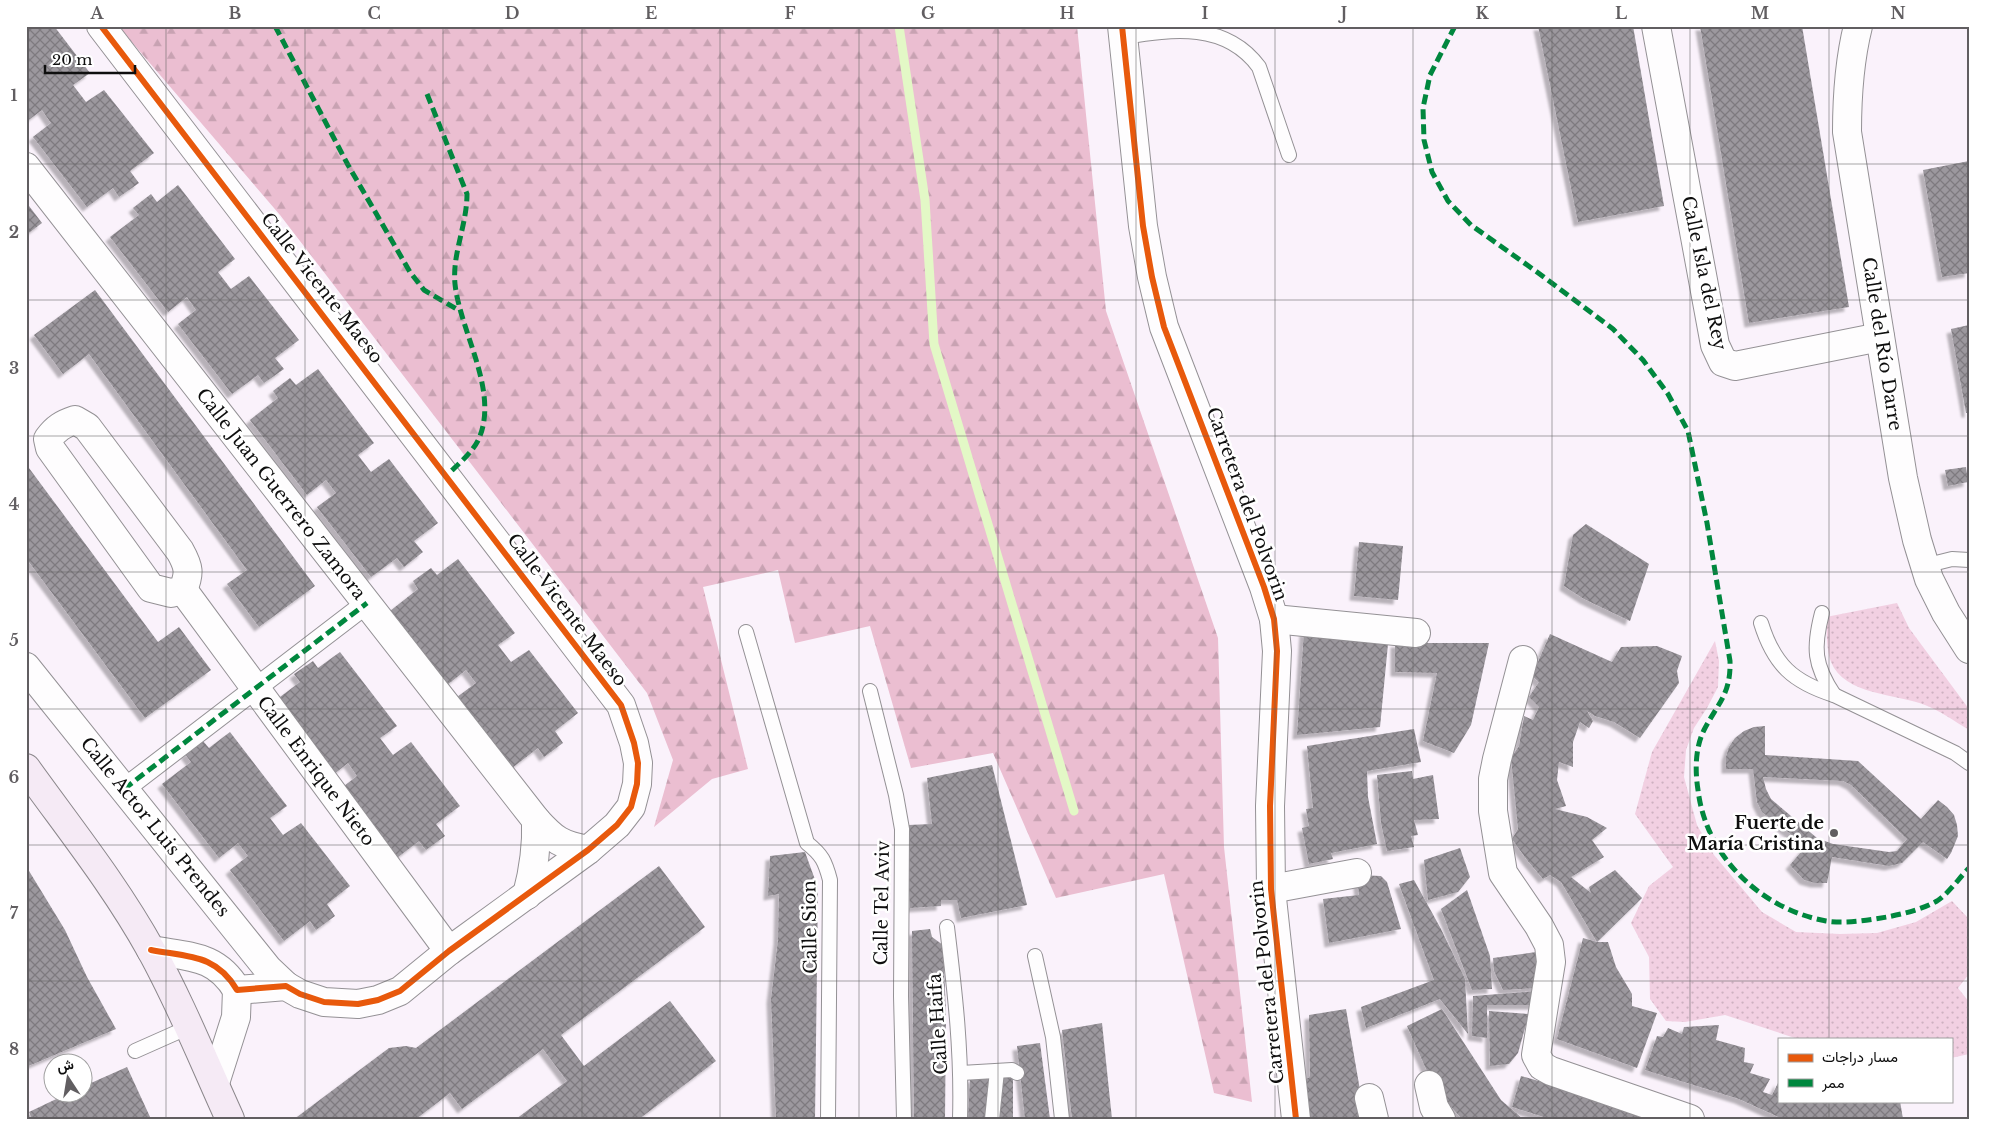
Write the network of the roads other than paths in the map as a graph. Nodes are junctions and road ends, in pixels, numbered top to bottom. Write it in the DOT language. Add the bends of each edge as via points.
graph roads {
  1 [pos="101,26"];
  2 [pos="1656,26"];
  3 [pos="1858,26"];
  4 [pos="1123,32"];
  5 [pos="1289,156"];
  6 [pos="26,167"];
  7 [pos="1880,337"];
  8 [pos="1969,560"];
  9 [pos="1924,566"];
  10 [pos="183,590"];
  11 [pos="367,603"];
  12 [pos="1822,613"];
  13 [pos="1274,619"];
  14 [pos="1761,623"];
  15 [pos="746,632"];
  16 [pos="1416,633"];
  17 [pos="1969,649"];
  18 [pos="1523,660"];
  19 [pos="26,667"];
  20 [pos="255,689"];
  21 [pos="870,691"];
  22 [pos="1834,696"];
  23 [pos="1969,763"];
  24 [pos="26,768"];
  25 [pos="124,789"];
  26 [pos="536,820"];
  27 [pos="588,850"];
  28 [pos="1357,873"];
  29 [pos="1271,888"];
  30 [pos="527,895"];
  31 [pos="947,927"];
  32 [pos="151,950"];
  33 [pos="449,951"];
  34 [pos="1035,956"];
  35 [pos="286,986"];
  36 [pos="237,990"];
  37 [pos="184,1016"];
  38 [pos="135,1051"];
  39 [pos="997,1071"];
  40 [pos="961,1073"];
  41 [pos="1017,1073"];
  42 [pos="215,1083"];
  43 [pos="1429,1084"];
  44 [pos="230,1119"];
  45 [pos="828,1119"];
  46 [pos="904,1119"];
  47 [pos="960,1119"];
  48 [pos="992,1119"];
  49 [pos="1062,1119"];
  50 [pos="1296,1119"];
  51 [pos="1441,1119"];
  52 [pos="1690,1119"];
  1 -- 27 [label="street, Calle Vicente Maeso" via="621,705 634,743 638,763 637,784 630,807 617,825"];
  2 -- 7 [label="street, Calle Isla del Rey" via="1715,345 1723,362 1735,366"];
  3 -- 7 [label="street, Calle del Río Darre" via="1847,92 1848,132"];
  4 -- 5 [label="lane" via="1182,30 1211,33 1238,46 1259,67"];
  4 -- 13 [label="street, Carretera del Polvorin" via="1143,226 1164,327"];
  6 -- 11 [label="street, Calle Juan Guerrero Zamora"];
  7 -- 9 [label="street, Calle del Río Darre" via="1903,478"];
  8 -- 9 [label="lane" via="1952,559"];
  9 -- 17 [label="street, Calle del Río Darre" via="1946,613"];
  10 -- 10 [label="street" via="188,577 180,551 87,427 75,420 55,429 48,439 50,448 151,588 171,594"];
  10 -- 20 [label="street, Calle Enrique Nieto"];
  11 -- 20 [label="street"];
  11 -- 26 [label="street, Calle Juan Guerrero Zamora"];
  12 -- 22 [label="lane" via="1816,634 1816,656 1822,678"];
  13 -- 16 [label="street"];
  13 -- 29 [label="street, Carretera del Polvorin" via="1277,651 1270,806"];
  14 -- 22 [label="lane" via="1767,644 1794,678"];
  15 -- 45 [label="lane, Calle Sion" via="806,843 826,863 830,880"];
  18 -- 52 [label="street" via="1494,772 1493,811 1503,873 1549,945 1551,962 1536,1054 1542,1066 1551,1071"];
  19 -- 25 [label="street, Calle Actor Luis Prendes"];
  20 -- 25 [label="street"];
  20 -- 33 [label="street, Calle Enrique Nieto"];
  21 -- 46 [label="lane, Calle Tel Aviv" via="902,829 900,979"];
  22 -- 23 [label="lane" via="1955,753"];
  24 -- 32 [label="main road" via="109,882"];
  25 -- 35 [label="street, Calle Actor Luis Prendes"];
  26 -- 27 [label="street, Calle Juan Guerrero Zamora" via="567,846"];
  26 -- 30 [label="street" via="537,845"];
  27 -- 30 [label="street, Calle Vicente Maeso"];
  28 -- 29 [label="street"];
  29 -- 50 [label="street, Carretera del Polvorin"];
  30 -- 33 [label="street, Calle Vicente Maeso"];
  31 -- 40 [label="lane, Calle Haifa" via="958,1014"];
  32 -- 36 [label="street" via="208,961 220,968"];
  32 -- 37 [label="main road"];
  33 -- 35 [label="street, Calle Vicente Maeso" via="400,991 378,1000 358,1004 324,1002"];
  34 -- 49 [label="lane" via="1054,1037"];
  35 -- 36 [label="street"];
  36 -- 42 [label="street" via="236,1017"];
  37 -- 38 [label="lane"];
  37 -- 42 [label="main road"];
  39 -- 40 [label="lane"];
  39 -- 41 [label="lane"];
  39 -- 48 [label="lane"];
  40 -- 47 [label="lane, Calle Haifa"];
  42 -- 44 [label="main road"];
  43 -- 51 [label="street" via="1434,1107"];
}
